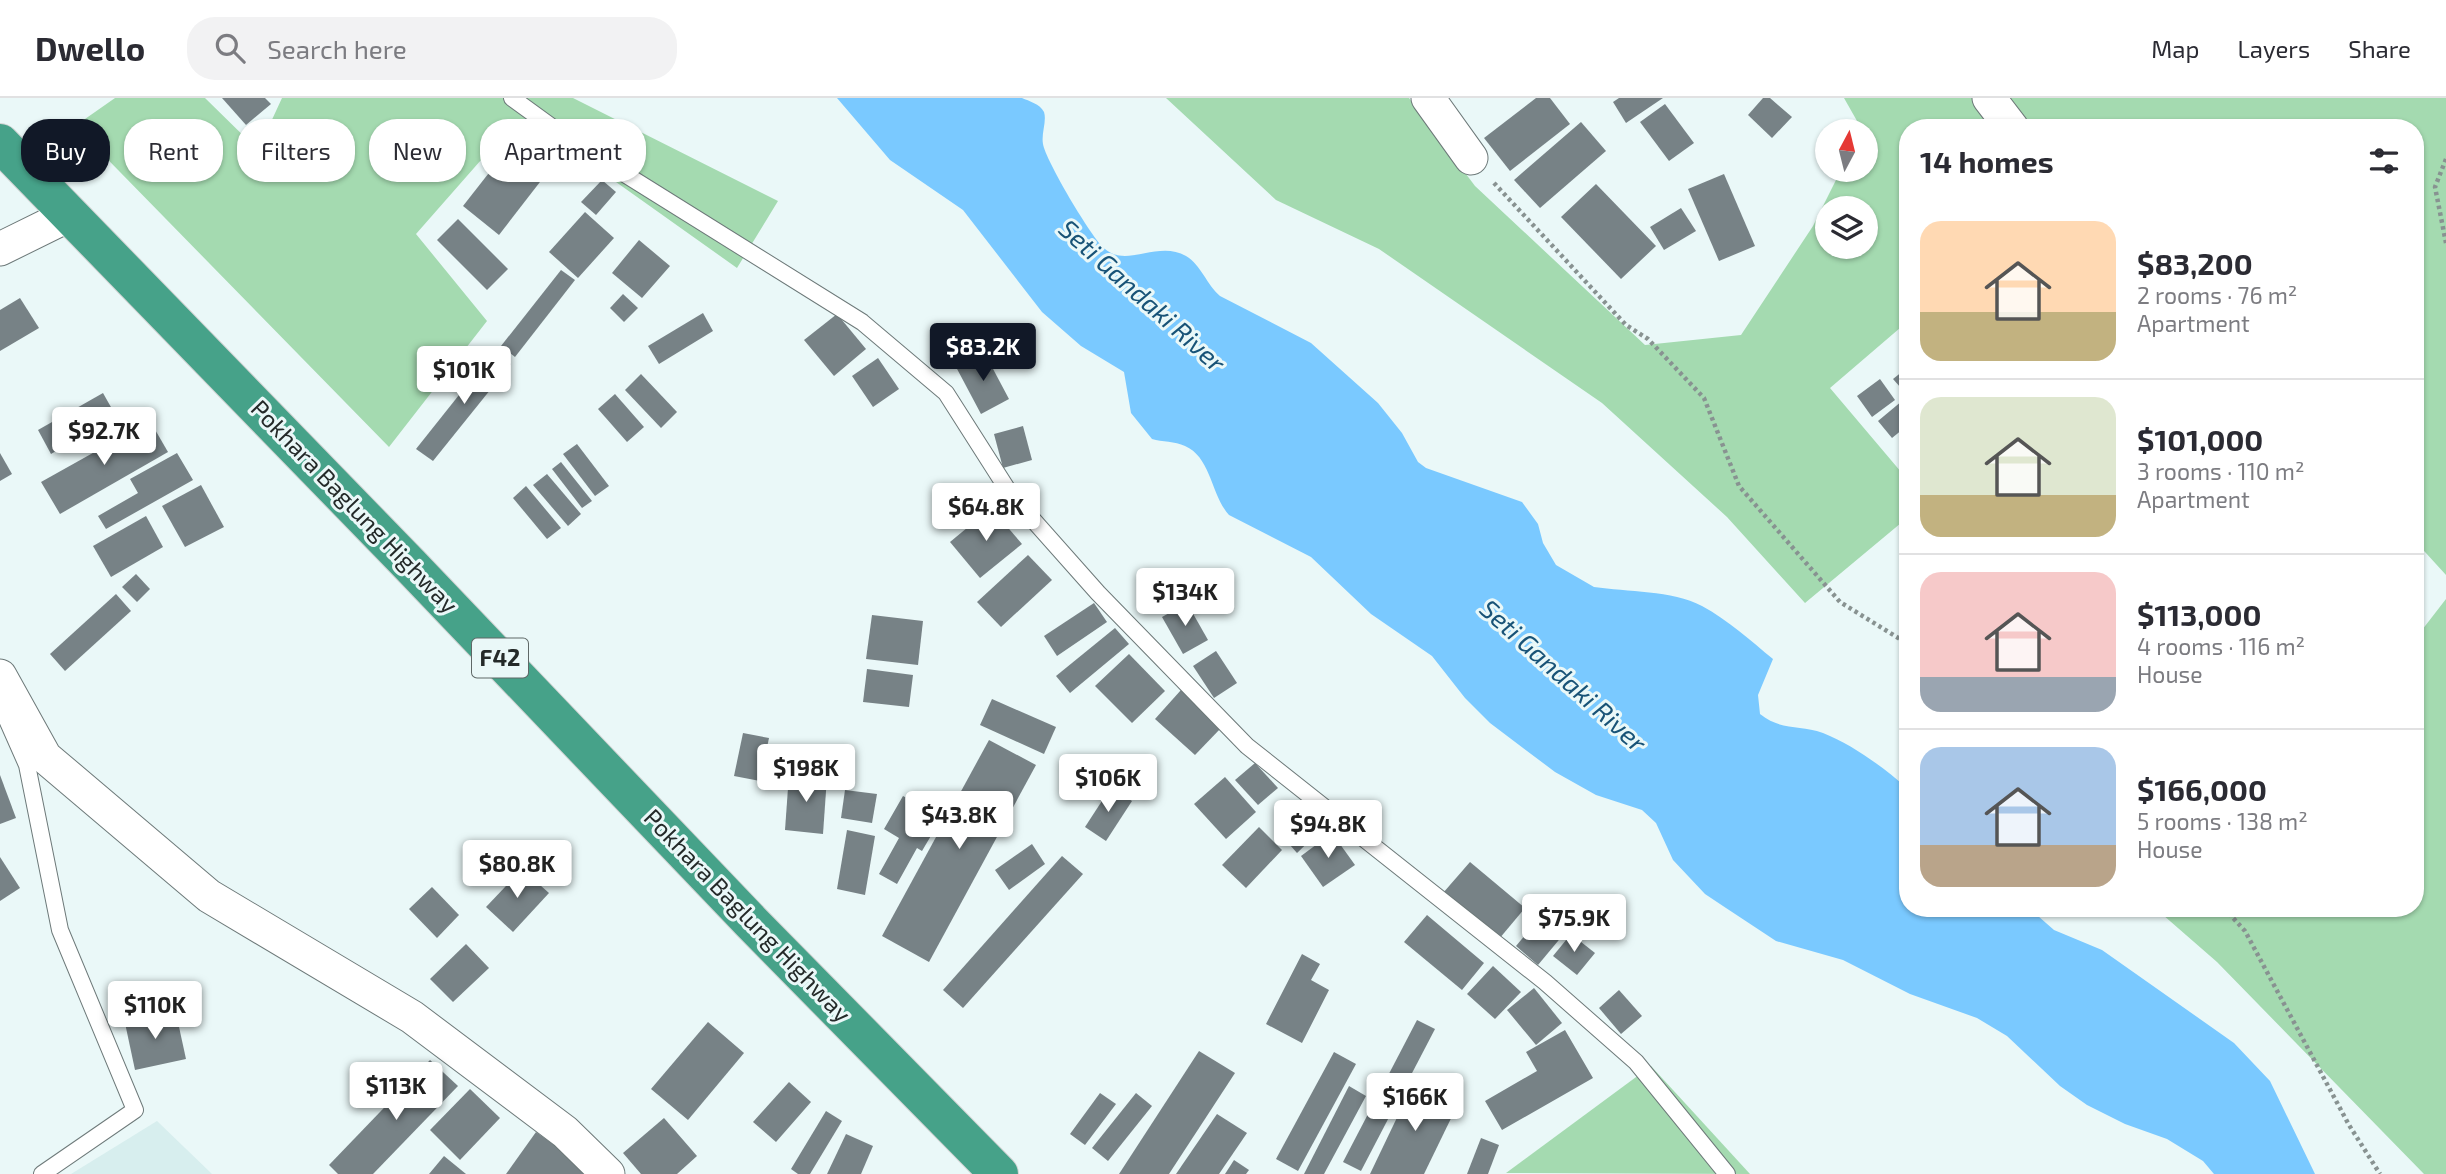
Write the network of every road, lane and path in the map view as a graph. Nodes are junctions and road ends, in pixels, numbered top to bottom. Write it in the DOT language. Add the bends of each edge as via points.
graph roads {
  1 [pos="512,98"];
  2 [pos="1428,98"];
  3 [pos="1989,98"];
  4 [pos="2005,119"];
  5 [pos="0,143"];
  6 [pos="1471,159"];
  7 [pos="2446,159"];
  8 [pos="69,215"];
  9 [pos="2446,243"];
  10 [pos="0,248"];
  11 [pos="1899,638"];
  12 [pos="0,676"];
  13 [pos="0,704"];
  14 [pos="2232,917"];
  15 [pos="42,1174"];
  16 [pos="607,1174"];
  17 [pos="999,1174"];
  18 [pos="1727,1174"];
  19 [pos="2379,1174"];
  1 -- 18 [label="lane" via="567,138 862,322 946,393 1011,495 1098,593 1247,746 1545,982 1636,1062"];
  2 -- 6 [label="street"];
  3 -- 4 [label="street"];
  5 -- 8 [label="highway, Pokhara Baglung Highway / F42"];
  6 -- 11 [label="path" via="1626,325 1648,339 1704,398 1739,486 1840,602"];
  7 -- 9 [label="path" via="2435,187"];
  8 -- 10 [label="street"];
  8 -- 17 [label="highway, Pokhara Baglung Highway / F42"];
  12 -- 16 [label="street" via="45,757 209,896 412,1017 565,1132"];
  13 -- 15 [label="lane" via="27,765 60,930 135,1110"];
  14 -- 19 [label="path" via="2245,931"];
}
